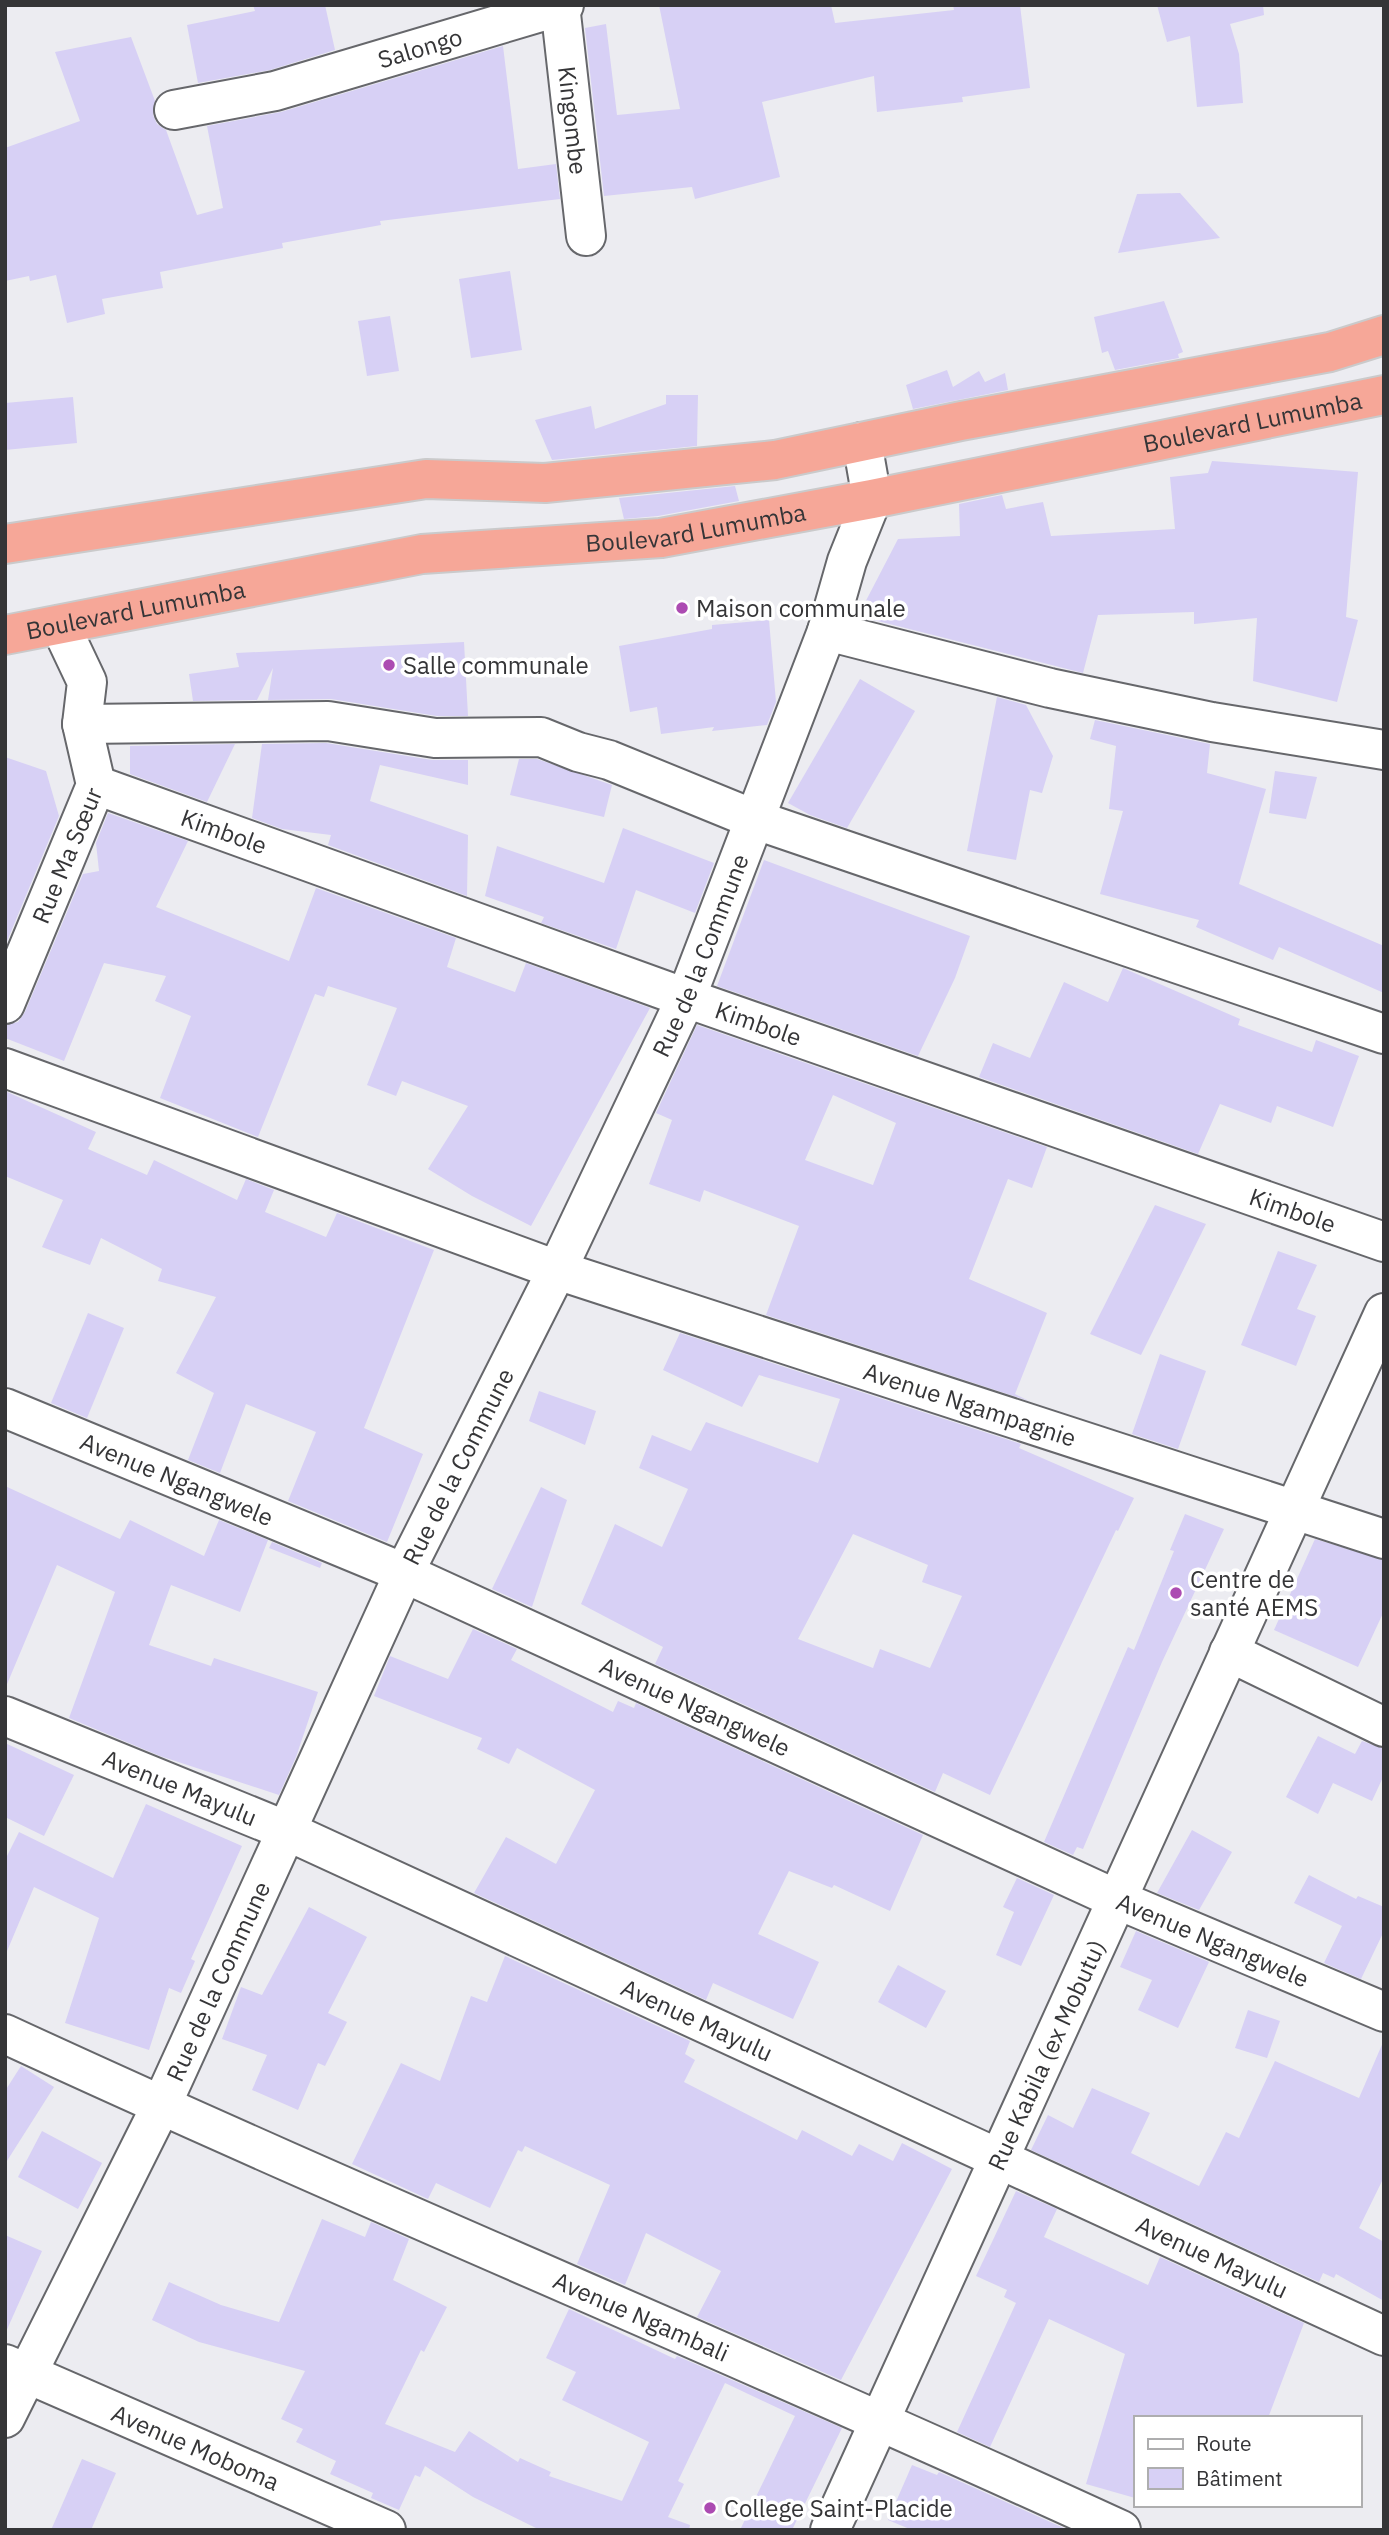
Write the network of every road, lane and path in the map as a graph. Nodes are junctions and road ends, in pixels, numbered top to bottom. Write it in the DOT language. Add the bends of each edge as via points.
graph roads {
  1 [pos="562,6"];
  2 [pos="174,110"];
  3 [pos="586,236"];
  4 [pos="1384,335"];
  5 [pos="1384,395"];
  6 [pos="862,442"];
  7 [pos="872,499"];
  8 [pos="5,544"];
  9 [pos="60,625"];
  10 [pos="827,631"];
  11 [pos="5,635"];
  12 [pos="82,724"];
  13 [pos="1384,750"];
  14 [pos="96,785"];
  15 [pos="755,820"];
  16 [pos="685,998"];
  17 [pos="5,1004"];
  18 [pos="1384,1034"];
  19 [pos="5,1068"];
  20 [pos="1384,1242"];
  21 [pos="557,1270"];
  22 [pos="1384,1313"];
  23 [pos="5,1408"];
  24 [pos="1295,1509"];
  25 [pos="1384,1539"];
  26 [pos="404,1573"];
  27 [pos="1229,1652"];
  28 [pos="5,1716"];
  29 [pos="1384,1727"];
  30 [pos="287,1831"];
  31 [pos="1116,1899"];
  32 [pos="1384,2012"];
  33 [pos="5,2034"];
  34 [pos="161,2106"];
  35 [pos="998,2160"];
  36 [pos="1384,2336"];
  37 [pos="16,2369"];
  38 [pos="5,2418"];
  39 [pos="880,2419"];
  40 [pos="386,2530"];
  41 [pos="830,2530"];
  42 [pos="1121,2530"];
  1 -- 2 [label="street, Salongo" via="275,91"];
  1 -- 3 [label="street, Kingombe"];
  4 -- 6 [label="highway" via="1330,352"];
  5 -- 7 [label="highway, Boulevard Lumumba"];
  6 -- 7 [label="street"];
  6 -- 8 [label="highway" via="775,460 545,483 426,479"];
  7 -- 9 [label="highway, Boulevard Lumumba" via="661,538 422,554"];
  7 -- 10 [label="street, Rue de la Commune" via="847,561"];
  9 -- 11 [label="highway, Boulevard Lumumba"];
  9 -- 12 [label="street, Rue Ma Sœur" via="87,682"];
  10 -- 13 [label="street" via="1063,691 1212,722"];
  10 -- 15 [label="street, Rue de la Commune"];
  12 -- 14 [label="street, Rue Ma Sœur"];
  12 -- 15 [label="street" via="328,721 435,738 541,737"];
  14 -- 16 [label="street, Kimbole"];
  14 -- 17 [label="street, Rue Ma Sœur"];
  15 -- 16 [label="street, Rue de la Commune"];
  15 -- 18 [label="street"];
  16 -- 20 [label="street, Kimbole"];
  16 -- 21 [label="street, Rue de la Commune"];
  19 -- 21 [label="street, Avenue Ngampagnie"];
  21 -- 24 [label="street, Avenue Ngampagnie"];
  21 -- 26 [label="street, Rue de la Commune"];
  22 -- 24 [label="street, Rue Kabila (ex Mobutu)"];
  23 -- 26 [label="street, Avenue Ngangwele"];
  24 -- 25 [label="street, Avenue Ngampagnie"];
  24 -- 27 [label="street, Rue Kabila (ex Mobutu)"];
  26 -- 30 [label="street, Rue de la Commune"];
  26 -- 31 [label="street, Avenue Ngangwele"];
  27 -- 29 [label="street"];
  27 -- 31 [label="street, Rue Kabila (ex Mobutu)"];
  28 -- 30 [label="street, Avenue Mayulu"];
  30 -- 34 [label="street, Rue de la Commune"];
  30 -- 35 [label="street, Avenue Mayulu"];
  31 -- 32 [label="street, Avenue Ngangwele"];
  31 -- 35 [label="street, Rue Kabila (ex Mobutu)"];
  33 -- 34 [label="street, Avenue Ngambali"];
  34 -- 37 [label="street, Rue de la Commune"];
  34 -- 39 [label="street, Avenue Ngambali"];
  35 -- 36 [label="street, Avenue Mayulu"];
  35 -- 39 [label="street, Rue Kabila (ex Mobutu)"];
  37 -- 38 [label="street, Rue de la Commune"];
  37 -- 40 [label="street, Avenue Moboma"];
  39 -- 41 [label="street, Rue Kabila (ex Mobutu)"];
  39 -- 42 [label="street, Avenue Ngambali"];
}
